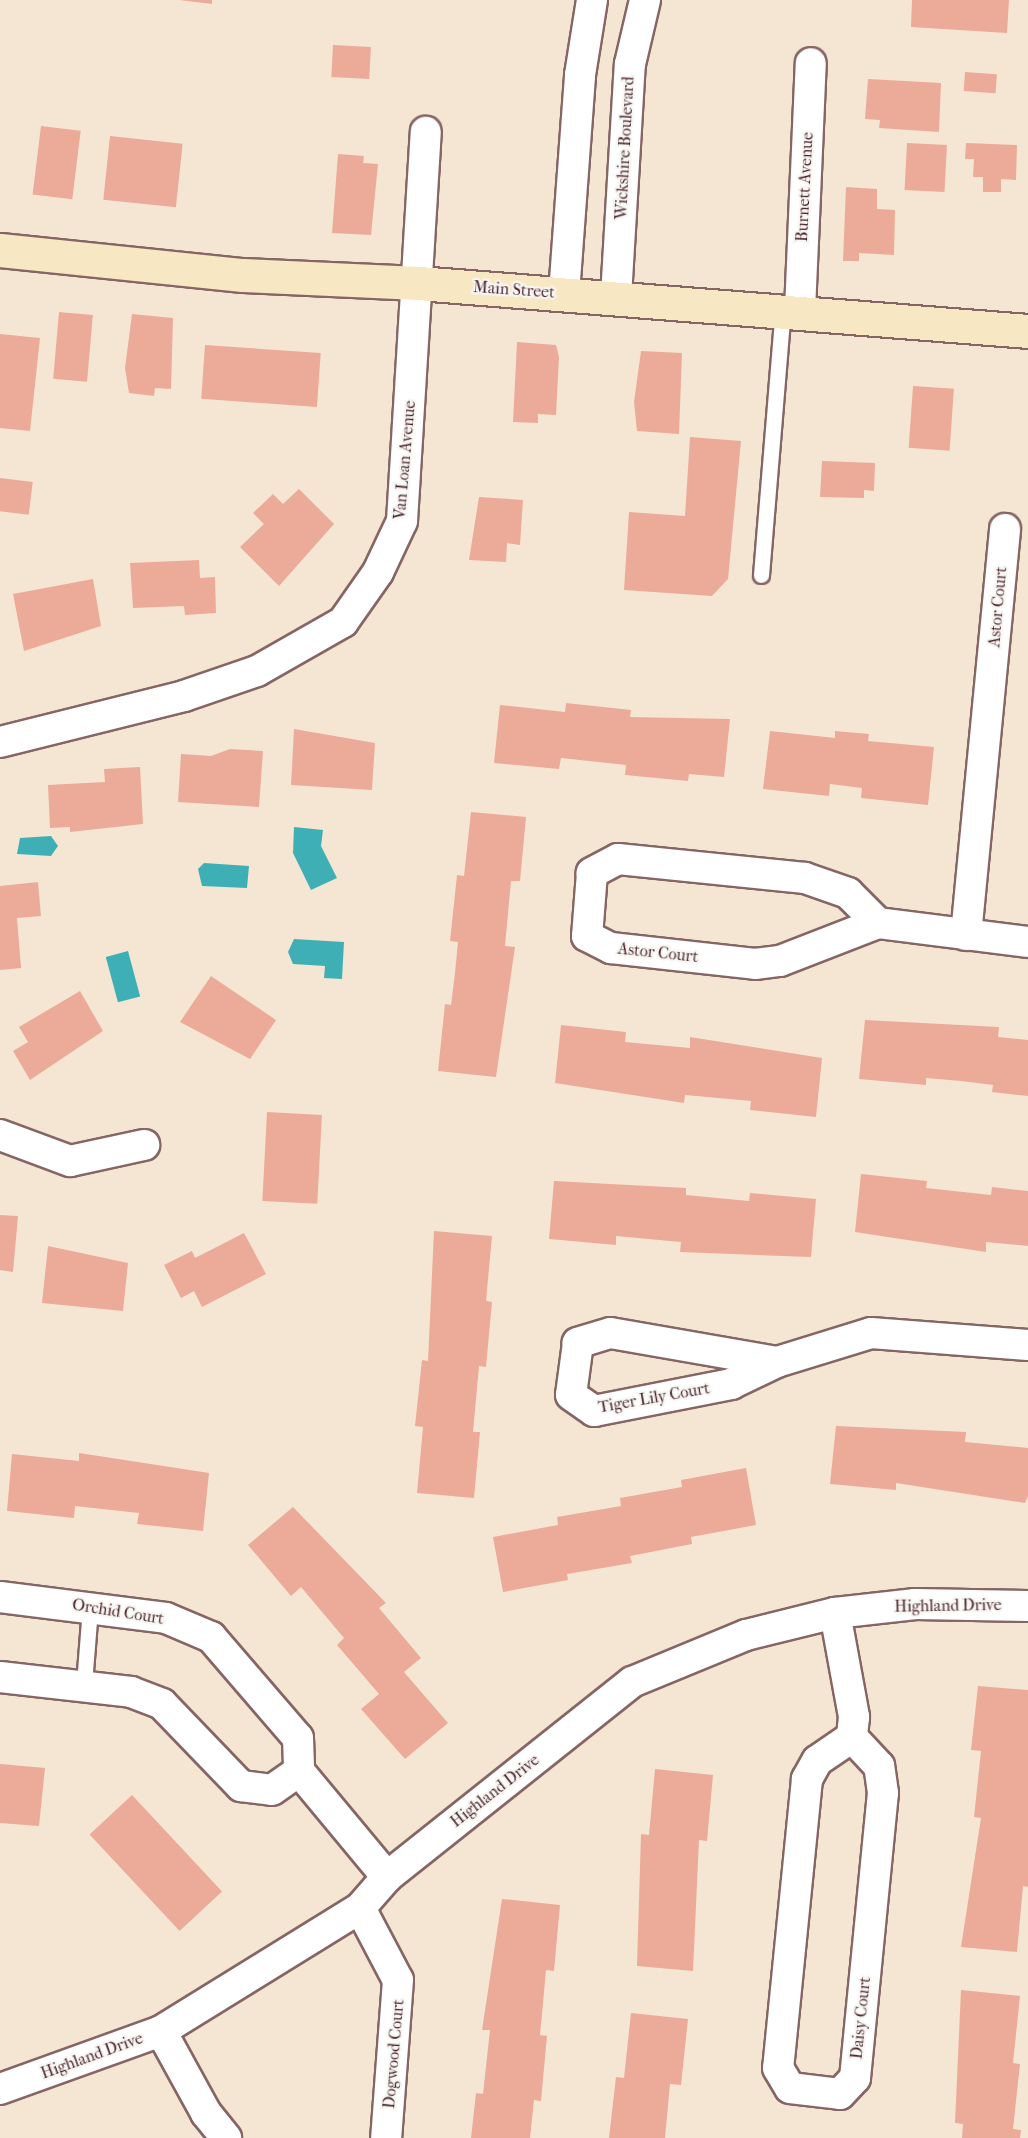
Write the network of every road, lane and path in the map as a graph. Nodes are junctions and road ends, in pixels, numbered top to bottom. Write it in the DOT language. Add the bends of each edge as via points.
graph roads {
  1 [pos="592,0"];
  2 [pos="645,0"];
  3 [pos="811,63"];
  4 [pos="426,132"];
  5 [pos="0,250"];
  6 [pos="418,283"];
  7 [pos="564,294"];
  8 [pos="616,297"];
  9 [pos="792,310"];
  10 [pos="1028,331"];
  11 [pos="1005,529"];
  12 [pos="761,575"];
  13 [pos="0,742"];
  14 [pos="878,923"];
  15 [pos="966,935"];
  16 [pos="1028,942"];
  17 [pos="0,1135"];
  18 [pos="144,1145"];
  19 [pos="1028,1345"];
  20 [pos="777,1362"];
  21 [pos="0,1597"];
  22 [pos="1028,1606"];
  23 [pos="90,1607"];
  24 [pos="835,1613"];
  25 [pos="0,1677"];
  26 [pos="84,1684"];
  27 [pos="852,1737"];
  28 [pos="299,1771"];
  29 [pos="387,1877"];
  30 [pos="360,1908"];
  31 [pos="161,2031"];
  32 [pos="0,2089"];
  33 [pos="226,2138"];
  34 [pos="386,2138"];
  1 -- 7 [label="street" via="580,75"];
  2 -- 8 [label="street, Wickshire Boulevard" via="630,64"];
  3 -- 9 [label="street, Burnett Avenue"];
  4 -- 6 [label="street, Van Loan Avenue"];
  5 -- 6 [label="main road, Main Street" via="243,275"];
  6 -- 7 [label="main road, Main Street"];
  6 -- 13 [label="street, Van Loan Avenue" via="402,521 378,572 343,622 257,671 184,696"];
  7 -- 8 [label="main road, Main Street"];
  8 -- 9 [label="main road, Main Street"];
  9 -- 10 [label="main road, Main Street"];
  9 -- 12 [label="lane"];
  11 -- 15 [label="street, Astor Court"];
  14 -- 14 [label="street, Astor Court" via="848,893 805,878 618,859 592,873 586,936 610,948 755,964 780,961"];
  14 -- 15 [label="street, Astor Court"];
  15 -- 16 [label="street, Astor Court"];
  17 -- 18 [label="street" via="70,1161"];
  19 -- 20 [label="street, Tiger Lily Court" via="871,1333"];
  20 -- 20 [label="street, Tiger Lily Court" via="731,1384 594,1411 571,1395 578,1343 610,1333"];
  21 -- 23 [label="street, Orchid Court"];
  22 -- 24 [label="street, Highland Drive" via="915,1604"];
  23 -- 26 [label="lane"];
  23 -- 28 [label="street, Orchid Court" via="166,1618 211,1637 298,1738"];
  24 -- 27 [label="street" via="854,1717"];
  24 -- 29 [label="street, Highland Drive" via="746,1635 632,1682"];
  25 -- 26 [label="street"];
  26 -- 28 [label="street" via="131,1692 162,1704 241,1786 272,1790"];
  27 -- 27 [label="street, Daisy Court" via="817,1761 807,1779 778,2068 790,2088 840,2094 855,2078 883,1793 879,1766"];
  28 -- 29 [label="street"];
  29 -- 30 [label="street, Highland Drive"];
  30 -- 31 [label="street, Highland Drive"];
  30 -- 34 [label="street, Dogwood Court" via="398,1980"];
  31 -- 32 [label="street, Highland Drive"];
  31 -- 33 [label="street" via="206,2112"];
}
